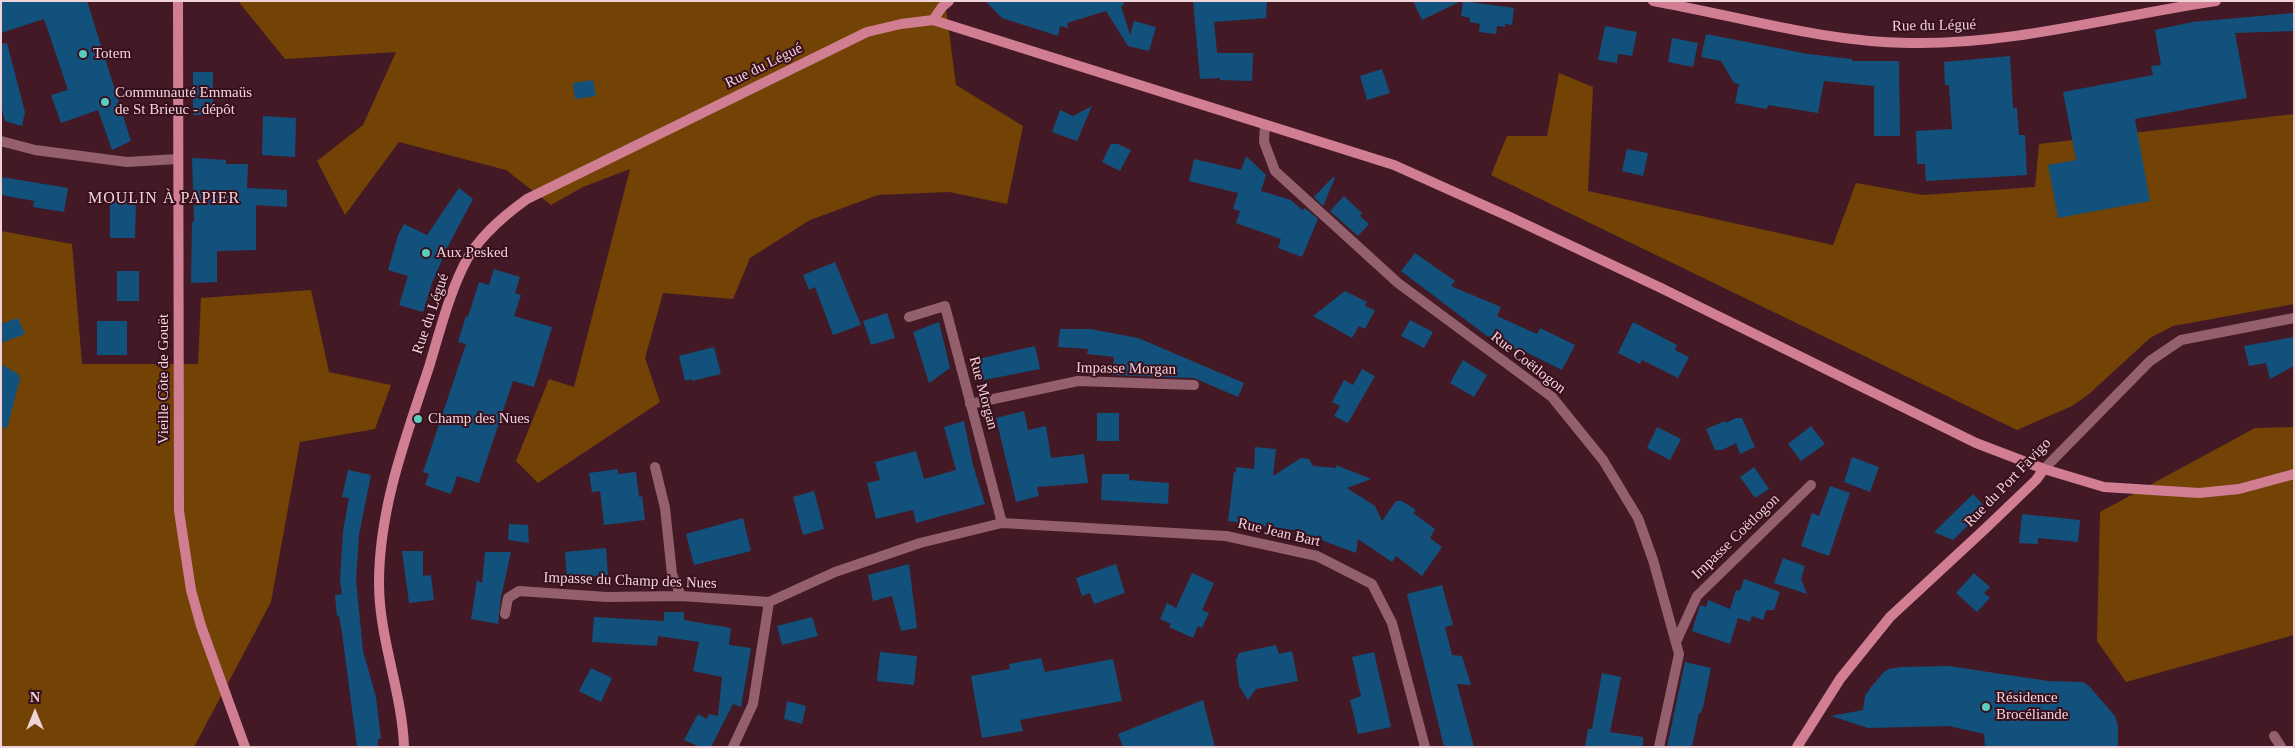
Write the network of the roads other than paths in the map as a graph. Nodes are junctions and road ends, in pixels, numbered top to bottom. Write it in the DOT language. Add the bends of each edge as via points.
graph roads {
  1 [pos="178,1"];
  2 [pos="949,1"];
  3 [pos="1653,1"];
  4 [pos="2216,1"];
  5 [pos="933,20"];
  6 [pos="1265,125"];
  7 [pos="1,141"];
  8 [pos="177,159"];
  9 [pos="909,317"];
  10 [pos="2294,318"];
  11 [pos="1194,385"];
  12 [pos="970,404"];
  13 [pos="655,467"];
  14 [pos="2044,469"];
  15 [pos="2294,474"];
  16 [pos="1812,485"];
  17 [pos="1002,524"];
  18 [pos="681,596"];
  19 [pos="769,602"];
  20 [pos="505,614"];
  21 [pos="1676,642"];
  22 [pos="2274,736"];
  23 [pos="245,747"];
  24 [pos="404,747"];
  25 [pos="733,747"];
  26 [pos="1425,747"];
  27 [pos="1659,747"];
  28 [pos="1797,747"];
  29 [pos="2281,747"];
  1 -- 8 [label="street, Vieille Côte de Gouët"];
  2 -- 5 [label="street"];
  3 -- 4 [label="street, Rue du Légué" via="1839,38 1911,43 1964,42 2034,34"];
  5 -- 6 [label="street"];
  5 -- 24 [label="street, Rue du Légué" via="867,32 617,154 527,199 494,225 477,246 463,266 449,303 394,476 380,546 380,612 400,704"];
  6 -- 14 [label="street" via="1394,165 1502,213 1976,443"];
  6 -- 21 [label="street, Rue Coëtlogon" via="1264,142 1275,172 1398,283 1552,397 1602,460 1638,518 1654,560"];
  7 -- 8 [label="street" via="35,150 127,162"];
  8 -- 23 [label="street, Vieille Côte de Gouët" via="180,511 184,554 201,626"];
  9 -- 12 [label="street, Rue Morgan" via="945,306"];
  10 -- 14 [label="street, Rue du Port Favigo" via="2181,340 2150,361"];
  11 -- 12 [label="street, Impasse Morgan" via="1078,381"];
  12 -- 17 [label="street, Rue Morgan"];
  13 -- 18 [label="street" via="665,508 672,574"];
  14 -- 15 [label="street" via="2104,487 2199,493 2238,489"];
  14 -- 28 [label="street, Rue du Port Favigo" via="1890,617 1840,679"];
  16 -- 21 [label="street, Impasse Coëtlogon" via="1697,596"];
  17 -- 19 [label="street, Rue Jean Bart" via="920,543 835,572"];
  17 -- 26 [label="street, Rue Jean Bart" via="1226,536 1317,556 1372,584 1392,624"];
  18 -- 19 [label="street, Impasse du Champ des Nues"];
  18 -- 20 [label="street, Impasse du Champ des Nues" via="607,597 519,591 508,598"];
  19 -- 25 [label="street" via="753,704"];
  21 -- 27 [label="street, Rue Coëtlogon" via="1679,654"];
  22 -- 29 [label="street"];
}
